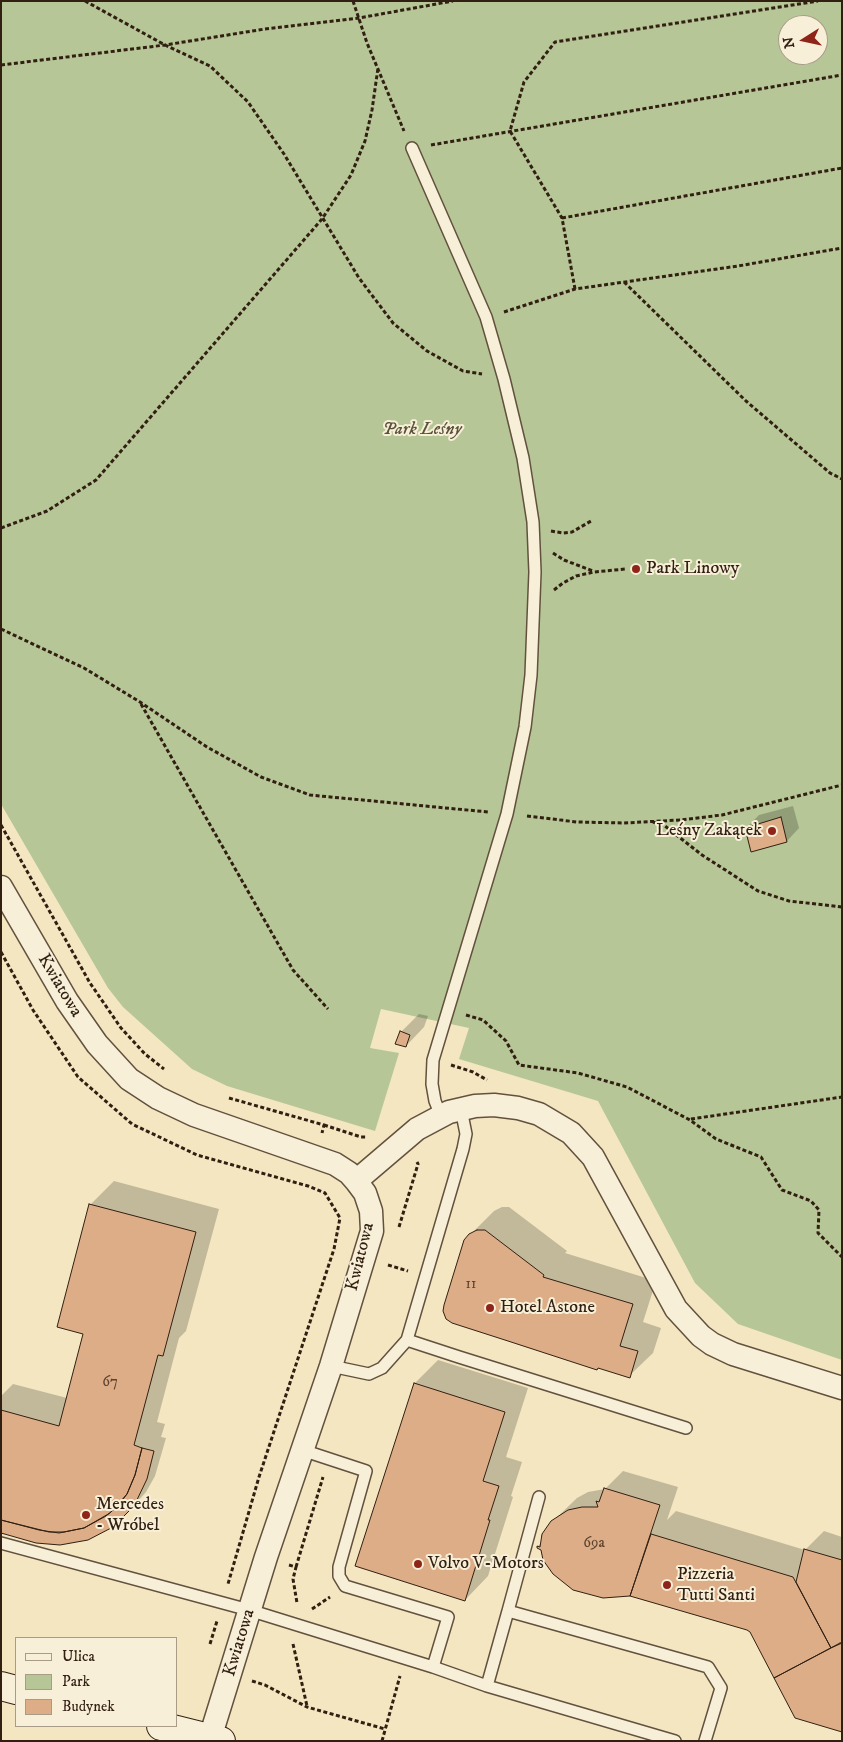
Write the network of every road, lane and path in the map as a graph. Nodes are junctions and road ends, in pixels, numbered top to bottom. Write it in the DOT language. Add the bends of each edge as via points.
graph roads {
  1 [pos="85,1"];
  2 [pos="353,1"];
  3 [pos="452,1"];
  4 [pos="818,1"];
  5 [pos="359,18"];
  6 [pos="165,45"];
  7 [pos="1,65"];
  8 [pos="378,68"];
  9 [pos="842,75"];
  10 [pos="510,131"];
  11 [pos="412,148"];
  12 [pos="842,168"];
  13 [pos="562,218"];
  14 [pos="322,219"];
  15 [pos="842,248"];
  16 [pos="624,281"];
  17 [pos="575,290"];
  18 [pos="486,318"];
  19 [pos="504,379"];
  20 [pos="842,479"];
  21 [pos="591,521"];
  22 [pos="533,522"];
  23 [pos="1,528"];
  24 [pos="534,540"];
  25 [pos="625,569"];
  26 [pos="594,572"];
  27 [pos="535,610"];
  28 [pos="1,629"];
  29 [pos="140,702"];
  30 [pos="842,785"];
  31 [pos="507,814"];
  32 [pos="652,821"];
  33 [pos="1,825"];
  34 [pos="1,887"];
  35 [pos="842,907"];
  36 [pos="1,952"];
  37 [pos="328,1009"];
  38 [pos="448,1009"];
  39 [pos="433,1060"];
  40 [pos="167,1071"];
  41 [pos="492,1082"];
  42 [pos="222,1096"];
  43 [pos="842,1097"];
  44 [pos="451,1112"];
  45 [pos="690,1120"];
  46 [pos="316,1156"];
  47 [pos="356,1181"];
  48 [pos="308,1186"];
  49 [pos="842,1256"];
  50 [pos="407,1340"];
  51 [pos="330,1366"];
  52 [pos="842,1388"];
  53 [pos="686,1428"];
  54 [pos="302,1450"];
  55 [pos="539,1498"];
  56 [pos="1,1543"];
  57 [pos="227,1586"];
  58 [pos="345,1586"];
  59 [pos="249,1610"];
  60 [pos="310,1610"];
  61 [pos="508,1612"];
  62 [pos="219,1613"];
  63 [pos="208,1650"];
  64 [pos="405,1659"];
  65 [pos="433,1667"];
  66 [pos="230,1675"];
  67 [pos="1,1686"];
  68 [pos="487,1686"];
  69 [pos="15,1690"];
  70 [pos="165,1727"];
  71 [pos="385,1728"];
  72 [pos="215,1739"];
  73 [pos="382,1741"];
  74 [pos="675,1741"];
  75 [pos="705,1741"];
  1 -- 6 [label="path"];
  2 -- 5 [label="path"];
  3 -- 5 [label="path"];
  4 -- 10 [label="path" via="555,42 524,82"];
  5 -- 6 [label="path"];
  5 -- 8 [label="path"];
  6 -- 7 [label="path"];
  6 -- 14 [label="path" via="210,66 248,102 284,154"];
  8 -- 11 [label="path"];
  8 -- 14 [label="path" via="365,141 351,175"];
  9 -- 10 [label="path"];
  10 -- 11 [label="path"];
  10 -- 13 [label="path"];
  11 -- 18 [label="lane"];
  12 -- 13 [label="path"];
  13 -- 17 [label="path"];
  14 -- 19 [label="path" via="358,278 393,323 427,351 463,371"];
  14 -- 23 [label="path" via="96,480 47,511"];
  15 -- 16 [label="path"];
  16 -- 17 [label="path"];
  16 -- 20 [label="path" via="746,401 830,473"];
  17 -- 18 [label="path"];
  18 -- 19 [label="lane"];
  19 -- 22 [label="lane" via="523,458"];
  21 -- 22 [label="path" via="562,533"];
  22 -- 24 [label="lane"];
  24 -- 26 [label="path" via="564,560"];
  24 -- 27 [label="lane"];
  25 -- 26 [label="path"];
  26 -- 27 [label="path" via="563,583"];
  27 -- 31 [label="lane" via="525,727"];
  28 -- 29 [label="path" via="84,668"];
  29 -- 31 [label="path" via="207,747 261,777 310,795"];
  29 -- 37 [label="path" via="293,970"];
  30 -- 32 [label="path" via="722,815"];
  31 -- 32 [label="path" via="577,822"];
  31 -- 38 [label="lane"];
  32 -- 35 [label="path" via="665,826 702,855 758,891 789,901"];
  33 -- 40 [label="path" via="90,983 121,1028 145,1054"];
  34 -- 46 [label="street, Kwiatowa" via="67,1001 97,1044 129,1079 194,1116"];
  36 -- 48 [label="path" via="33,1010 78,1077 132,1124 197,1154"];
  38 -- 39 [label="lane"];
  38 -- 45 [label="path" via="483,1020 506,1041 519,1065 578,1073 627,1087"];
  39 -- 41 [label="path"];
  39 -- 44 [label="lane" via="435,1101"];
  42 -- 46 [label="path" via="324,1125"];
  43 -- 45 [label="path"];
  44 -- 47 [label="street" via="418,1129"];
  44 -- 50 [label="lane" via="466,1134"];
  44 -- 52 [label="street" via="494,1105 518,1108 540,1114 560,1126 593,1157 676,1308 701,1336 733,1354"];
  45 -- 49 [label="path" via="716,1139 761,1157 782,1190 811,1201 819,1210 818,1232"];
  46 -- 47 [label="street, Kwiatowa" via="336,1164"];
  46 -- 48 [label="path"];
  47 -- 51 [label="street, Kwiatowa" via="372,1211 372,1231"];
  48 -- 57 [label="path" via="326,1193 340,1218 334,1249"];
  50 -- 51 [label="lane" via="382,1368 369,1374"];
  50 -- 53 [label="lane"];
  51 -- 54 [label="street, Kwiatowa"];
  54 -- 58 [label="lane" via="366,1471 339,1567 339,1576"];
  54 -- 59 [label="street, Kwiatowa"];
  55 -- 61 [label="lane"];
  56 -- 59 [label="lane"];
  58 -- 60 [label="path"];
  58 -- 65 [label="lane" via="448,1617"];
  59 -- 64 [label="lane"];
  59 -- 66 [label="street, Kwiatowa"];
  61 -- 68 [label="lane"];
  61 -- 75 [label="lane" via="708,1668 721,1688"];
  62 -- 63 [label="path"];
  64 -- 65 [label="lane"];
  64 -- 71 [label="path"];
  65 -- 68 [label="lane"];
  66 -- 71 [label="path" via="265,1685 307,1707"];
  66 -- 72 [label="street, Kwiatowa"];
  67 -- 69 [label="main road"];
  68 -- 74 [label="lane"];
  70 -- 72 [label="main road"];
  71 -- 73 [label="path"];
}
